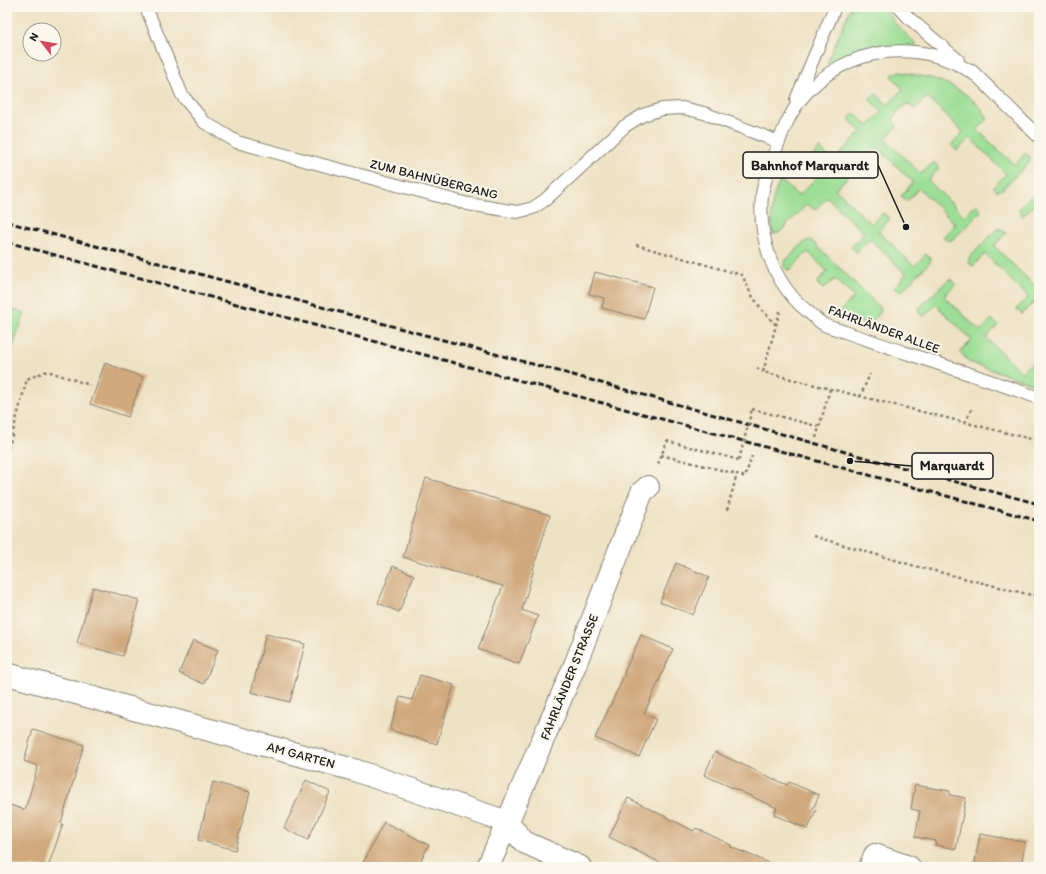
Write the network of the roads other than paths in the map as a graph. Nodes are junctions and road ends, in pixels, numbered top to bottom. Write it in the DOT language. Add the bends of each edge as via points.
graph roads {
  1 [pos="146,7"];
  2 [pos="835,7"];
  3 [pos="899,7"];
  4 [pos="977,76"];
  5 [pos="1039,137"];
  6 [pos="779,142"];
  7 [pos="1039,398"];
  8 [pos="648,487"];
  9 [pos="7,674"];
  10 [pos="507,822"];
  11 [pos="488,867"];
  12 [pos="580,867"];
  13 [pos="870,867"];
  14 [pos="909,867"];
  1 -- 6 [label="lane, ZUM BAHNÜBERGANG" via="182,95 204,122 230,138 468,204 517,212 532,208 545,200 625,126 643,115 662,109 683,108 704,113"];
  2 -- 6 [label="lane, FAHRLÄNDER ALLEE"];
  3 -- 4 [label="lane, FAHRLÄNDER ALLEE" via="908,18"];
  4 -- 5 [label="lane, FAHRLÄNDER ALLEE"];
  4 -- 6 [label="lane, FAHRLÄNDER ALLEE" via="952,61 923,52 893,51 864,56 836,68 802,98 786,123"];
  6 -- 7 [label="lane, FAHRLÄNDER ALLEE" via="762,193 764,236 770,259 778,275 790,294 806,311 824,324"];
  8 -- 10 [label="street, FAHRLÄNDER STRASSE" via="642,492 575,664"];
  9 -- 10 [label="street, AM GARTEN" via="354,770"];
  10 -- 11 [label="street, FAHRLÄNDER STRASSE"];
  10 -- 12 [label="street" via="524,842"];
  13 -- 14 [label="street" via="875,855"];
}
